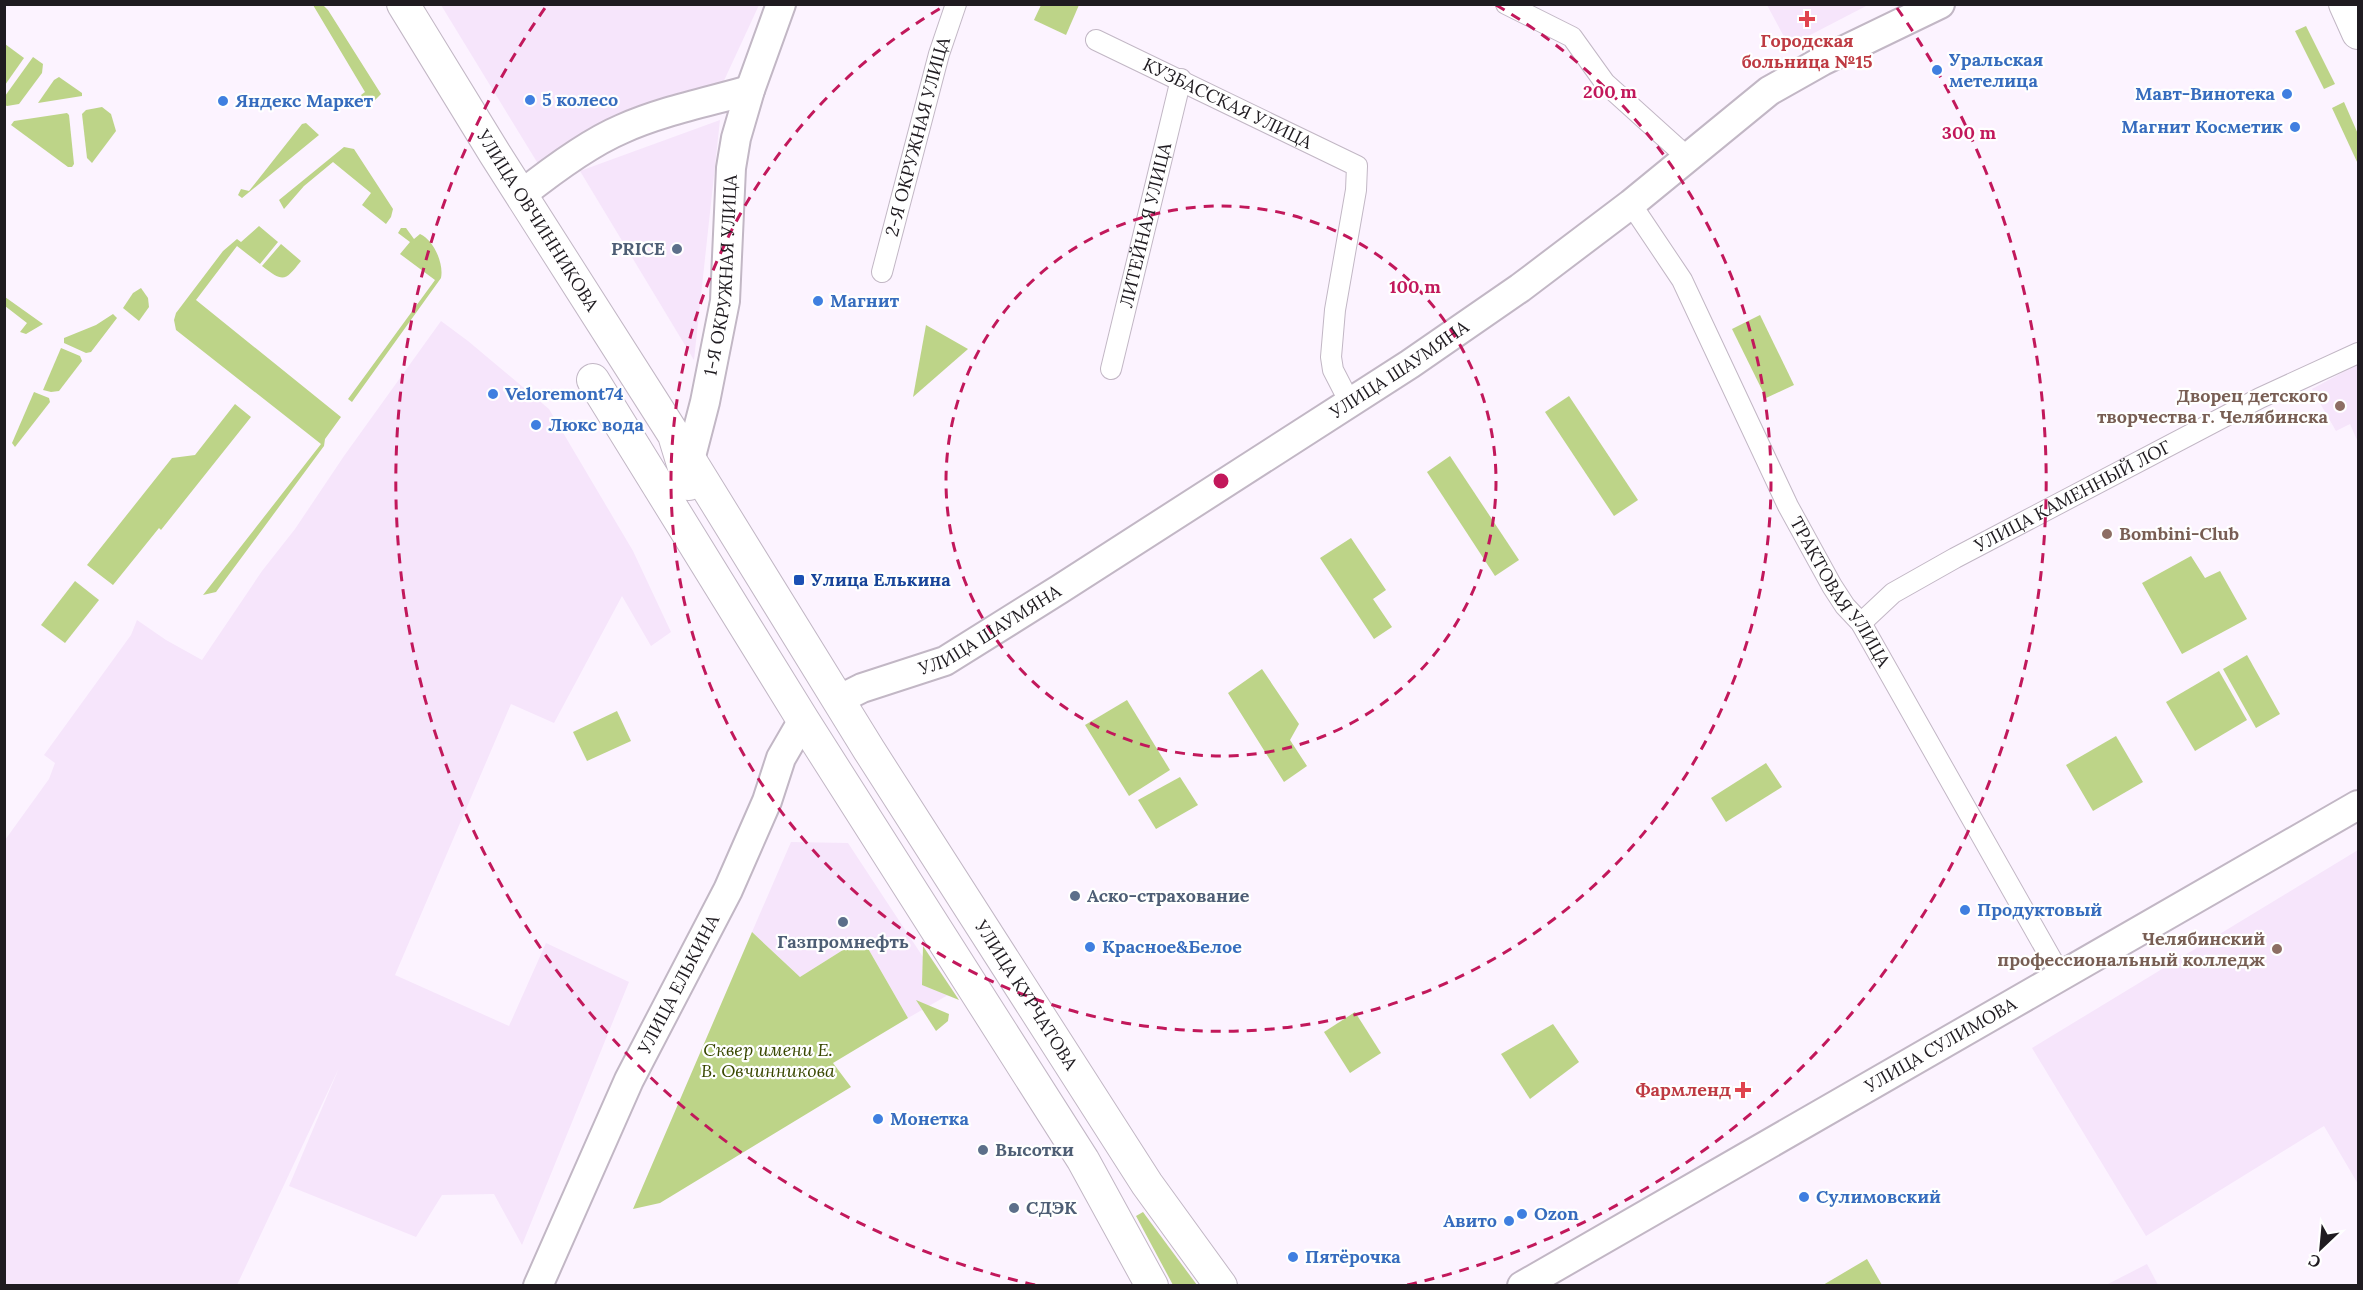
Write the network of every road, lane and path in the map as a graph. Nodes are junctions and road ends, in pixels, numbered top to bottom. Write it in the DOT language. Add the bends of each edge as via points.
graph roads {
  1 [pos="404,4"];
  2 [pos="781,4"];
  3 [pos="956,4"];
  4 [pos="1506,4"];
  5 [pos="1940,4"];
  6 [pos="2345,4"];
  7 [pos="2358,33"];
  8 [pos="1096,40"];
  9 [pos="1180,79"];
  10 [pos="750,90"];
  11 [pos="1687,156"];
  12 [pos="521,195"];
  13 [pos="1631,204"];
  14 [pos="882,272"];
  15 [pos="2358,353"];
  16 [pos="1111,369"];
  17 [pos="593,380"];
  18 [pos="1350,403"];
  19 [pos="682,448"];
  20 [pos="721,586"];
  21 [pos="1861,623"];
  22 [pos="838,700"];
  23 [pos="802,720"];
  24 [pos="2358,805"];
  25 [pos="2061,976"];
  26 [pos="538,1286"];
  27 [pos="1152,1286"];
  28 [pos="1221,1286"];
  29 [pos="1522,1286"];
  1 -- 12 [label="main road, УЛИЦА ОВЧИННИКОВА"];
  2 -- 10 [label="street, 1-Я ОКРУЖНАЯ УЛИЦА"];
  3 -- 14 [label="street, 2-Я ОКРУЖНАЯ УЛИЦА" via="939,54"];
  4 -- 11 [label="street" via="1572,36 1605,83"];
  5 -- 11 [label="street, УЛИЦА ШАУМЯНА" via="1786,79"];
  6 -- 7 [label="main road"];
  8 -- 9 [label="street, КУЗБАССКАЯ УЛИЦА"];
  9 -- 16 [label="street, ЛИТЕЙНАЯ УЛИЦА"];
  9 -- 18 [label="street, КУЗБАССКАЯ УЛИЦА" via="1357,166 1331,357 1332,370"];
  10 -- 12 [label="street" via="620,129"];
  10 -- 19 [label="street, 1-Я ОКРУЖНАЯ УЛИЦА" via="731,168 725,300 705,402"];
  11 -- 13 [label="street, УЛИЦА ШАУМЯНА"];
  12 -- 19 [label="main road, УЛИЦА ОВЧИННИКОВА"];
  13 -- 18 [label="street, УЛИЦА ШАУМЯНА" via="1520,288"];
  13 -- 21 [label="street, ТРАКТОВАЯ УЛИЦА" via="1682,280 1788,506 1832,586"];
  15 -- 21 [label="street, УЛИЦА КАМЕННЫЙ ЛОГ" via="2260,398 1955,558 1893,593"];
  17 -- 20 [label="main road"];
  18 -- 22 [label="street, УЛИЦА ШАУМЯНА" via="945,661 862,688"];
  19 -- 20 [label="main road"];
  19 -- 22 [label="main road, УЛИЦА ОВЧИННИКОВА"];
  20 -- 23 [label="main road"];
  21 -- 25 [label="street, ТРАКТОВАЯ УЛИЦА"];
  22 -- 23 [label="main road"];
  22 -- 28 [label="main road, УЛИЦА КУРЧАТОВА" via="1147,1184"];
  23 -- 26 [label="street, УЛИЦА ЕЛЬКИНА" via="781,758 768,801 728,890 629,1080"];
  23 -- 27 [label="main road" via="1083,1160"];
  24 -- 25 [label="street, УЛИЦА СУЛИМОВА"];
  25 -- 29 [label="street, УЛИЦА СУЛИМОВА"];
}
